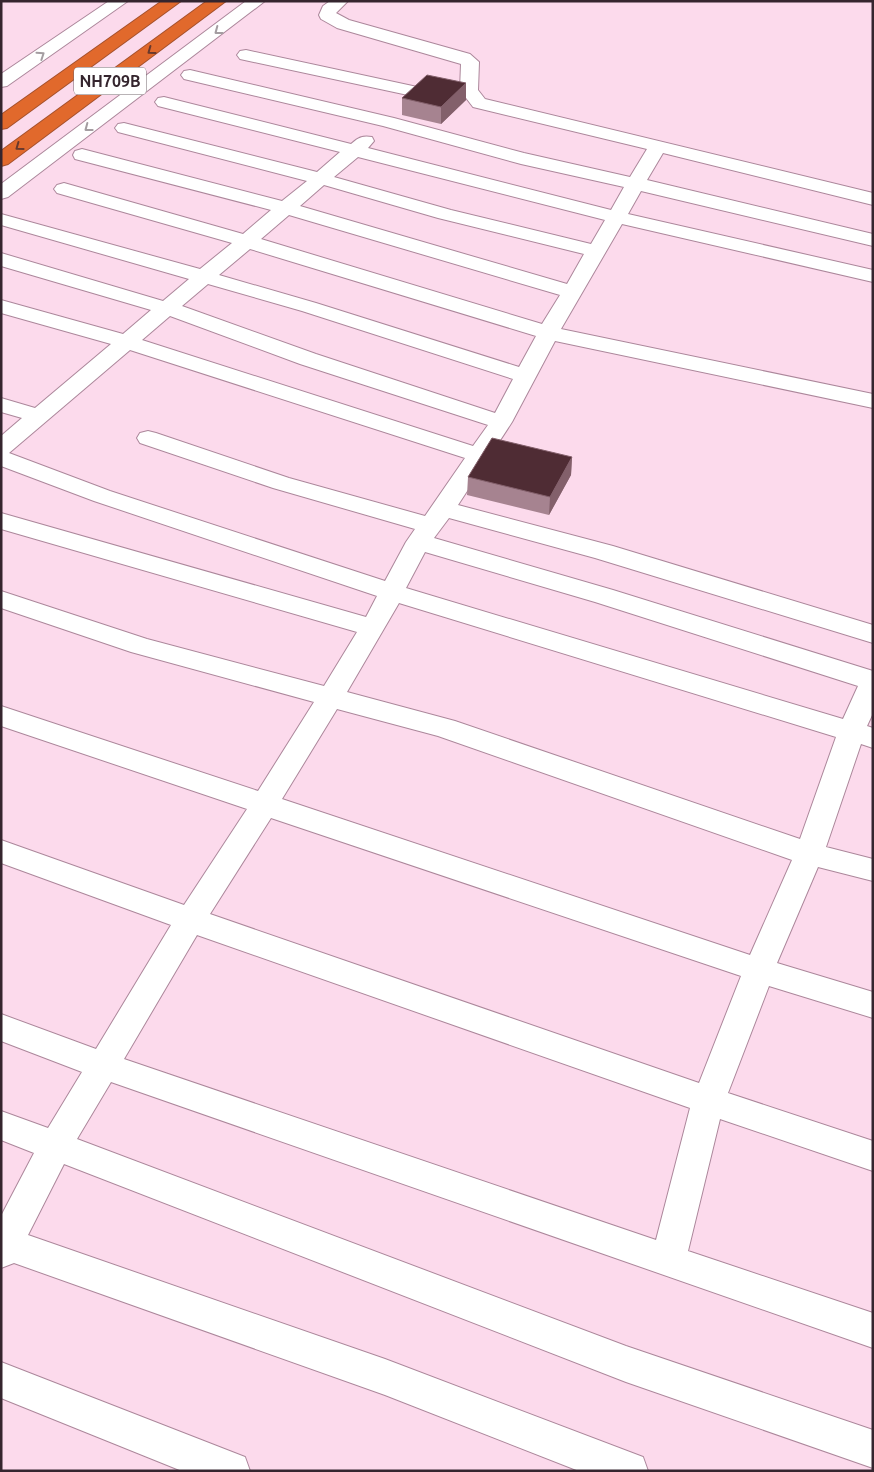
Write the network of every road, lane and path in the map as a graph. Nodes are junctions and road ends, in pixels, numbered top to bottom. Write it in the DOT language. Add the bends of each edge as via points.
graph roads {
  1 [pos="120,1"];
  2 [pos="173,1"];
  3 [pos="218,1"];
  4 [pos="257,1"];
  5 [pos="340,1"];
  6 [pos="246,55"];
  7 [pos="469,72"];
  8 [pos="190,75"];
  9 [pos="1,82"];
  10 [pos="422,94"];
  11 [pos="164,102"];
  12 [pos="388,122"];
  13 [pos="1,124"];
  14 [pos="124,128"];
  15 [pos="658,146"];
  16 [pos="354,150"];
  17 [pos="82,155"];
  18 [pos="1,160"];
  19 [pos="321,179"];
  20 [pos="634,183"];
  21 [pos="64,190"];
  22 [pos="1,193"];
  23 [pos="873,198"];
  24 [pos="286,208"];
  25 [pos="617,217"];
  26 [pos="3,219"];
  27 [pos="873,240"];
  28 [pos="246,241"];
  29 [pos="596,251"];
  30 [pos="1,259"];
  31 [pos="205,276"];
  32 [pos="873,276"];
  33 [pos="573,292"];
  34 [pos="1,306"];
  35 [pos="166,308"];
  36 [pos="548,333"];
  37 [pos="126,342"];
  38 [pos="525,376"];
  39 [pos="873,402"];
  40 [pos="1,405"];
  41 [pos="39,416"];
  42 [pos="501,422"];
  43 [pos="148,438"];
  44 [pos="1,448"];
  45 [pos="478,455"];
  46 [pos="1,458"];
  47 [pos="1,520"];
  48 [pos="431,526"];
  49 [pos="390,592"];
  50 [pos="1,599"];
  51 [pos="372,628"];
  52 [pos="873,634"];
  53 [pos="873,681"];
  54 [pos="329,697"];
  55 [pos="1,716"];
  56 [pos="862,735"];
  57 [pos="265,804"];
  58 [pos="1,851"];
  59 [pos="809,854"];
  60 [pos="873,870"];
  61 [pos="190,920"];
  62 [pos="758,970"];
  63 [pos="873,1005"];
  64 [pos="1,1027"];
  65 [pos="104,1066"];
  66 [pos="708,1101"];
  67 [pos="1,1125"];
  68 [pos="56,1145"];
  69 [pos="873,1156"];
  70 [pos="2,1246"];
  71 [pos="668,1261"];
  72 [pos="873,1331"];
  73 [pos="1,1380"];
  74 [pos="873,1449"];
  75 [pos="231,1471"];
  76 [pos="629,1471"];
  9 -- 1 [label="street, one-way"];
  2 -- 13 [label="highway, NH709B"];
  3 -- 18 [label="highway, NH709B, one-way"];
  4 -- 22 [label="street, one-way"];
  5 -- 7 [label="street" via="329,10 327,15 332,19 464,58 470,62"];
  6 -- 10 [label="street"];
  7 -- 10 [label="street" via="443,81"];
  7 -- 15 [label="street" via="468,89 471,97 479,103"];
  8 -- 12 [label="street"];
  10 -- 12 [label="street"];
  11 -- 16 [label="street"];
  12 -- 16 [label="street"];
  12 -- 20 [label="street" via="522,158"];
  14 -- 19 [label="street"];
  15 -- 20 [label="street"];
  15 -- 23 [label="street"];
  16 -- 19 [label="street"];
  16 -- 25 [label="street"];
  17 -- 24 [label="street"];
  19 -- 24 [label="street"];
  19 -- 29 [label="street"];
  20 -- 25 [label="street"];
  20 -- 27 [label="street"];
  21 -- 28 [label="street"];
  24 -- 28 [label="street"];
  24 -- 33 [label="street"];
  25 -- 29 [label="street"];
  25 -- 32 [label="street"];
  26 -- 31 [label="street"];
  28 -- 31 [label="street"];
  28 -- 36 [label="street"];
  29 -- 33 [label="street"];
  30 -- 35 [label="street"];
  31 -- 35 [label="street"];
  31 -- 38 [label="street"];
  33 -- 36 [label="street"];
  34 -- 37 [label="street"];
  35 -- 37 [label="street"];
  35 -- 42 [label="street" via="308,359"];
  36 -- 38 [label="street"];
  36 -- 39 [label="street"];
  37 -- 41 [label="street"];
  37 -- 45 [label="street"];
  38 -- 42 [label="street"];
  40 -- 41 [label="street"];
  41 -- 44 [label="street"];
  42 -- 45 [label="street"];
  43 -- 48 [label="street" via="281,482"];
  45 -- 48 [label="street"];
  46 -- 49 [label="street" via="102,496"];
  47 -- 51 [label="street"];
  48 -- 49 [label="street"];
  48 -- 52 [label="street" via="604,552"];
  48 -- 53 [label="street" via="604,596"];
  49 -- 51 [label="street"];
  49 -- 56 [label="street"];
  50 -- 54 [label="street" via="140,646"];
  51 -- 54 [label="street"];
  53 -- 56 [label="street"];
  54 -- 57 [label="street"];
  54 -- 59 [label="street" via="445,728"];
  55 -- 57 [label="street"];
  56 -- 59 [label="street"];
  57 -- 61 [label="street"];
  57 -- 62 [label="street"];
  58 -- 61 [label="street"];
  59 -- 60 [label="street"];
  59 -- 62 [label="street"];
  61 -- 65 [label="street"];
  61 -- 66 [label="street"];
  62 -- 63 [label="street"];
  62 -- 66 [label="street"];
  64 -- 65 [label="street"];
  65 -- 68 [label="street"];
  65 -- 71 [label="street"];
  66 -- 69 [label="street"];
  66 -- 71 [label="street"];
  67 -- 68 [label="street"];
  68 -- 70 [label="street"];
  68 -- 74 [label="street" via="626,1364"];
  70 -- 76 [label="street" via="385,1377"];
  71 -- 72 [label="street"];
  73 -- 75 [label="street"];
}
